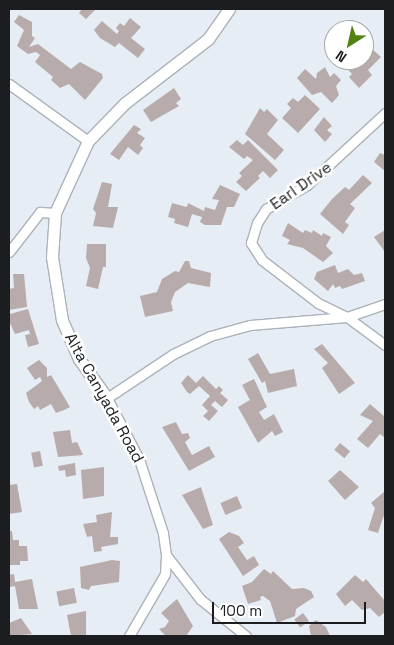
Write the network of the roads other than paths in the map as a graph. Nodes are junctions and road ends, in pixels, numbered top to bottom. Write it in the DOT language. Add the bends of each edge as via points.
graph roads {
  1 [pos="229,9"];
  2 [pos="9,84"];
  3 [pos="385,113"];
  4 [pos="88,141"];
  5 [pos="55,213"];
  6 [pos="9,252"];
  7 [pos="385,304"];
  8 [pos="346,317"];
  9 [pos="385,345"];
  10 [pos="107,398"];
  11 [pos="166,556"];
  12 [pos="129,636"];
  13 [pos="246,636"];
  1 -- 4 [label="street, Alta Canyada Road" via="208,39 125,102"];
  2 -- 4 [label="street"];
  3 -- 8 [label="street, Earl Drive" via="307,186 266,209 257,223 251,243 262,260 318,303"];
  4 -- 5 [label="street, Alta Canyada Road"];
  5 -- 6 [label="street" via="40,212"];
  5 -- 10 [label="street, Alta Canyada Road" via="52,256 62,320 79,359"];
  7 -- 8 [label="street"];
  8 -- 9 [label="street"];
  8 -- 10 [label="street" via="250,324 210,336 165,359"];
  10 -- 11 [label="street, Alta Canyada Road" via="139,459 163,533"];
  11 -- 12 [label="street, Alta Canyada Road" via="165,574"];
  11 -- 13 [label="street" via="200,598"];
}
